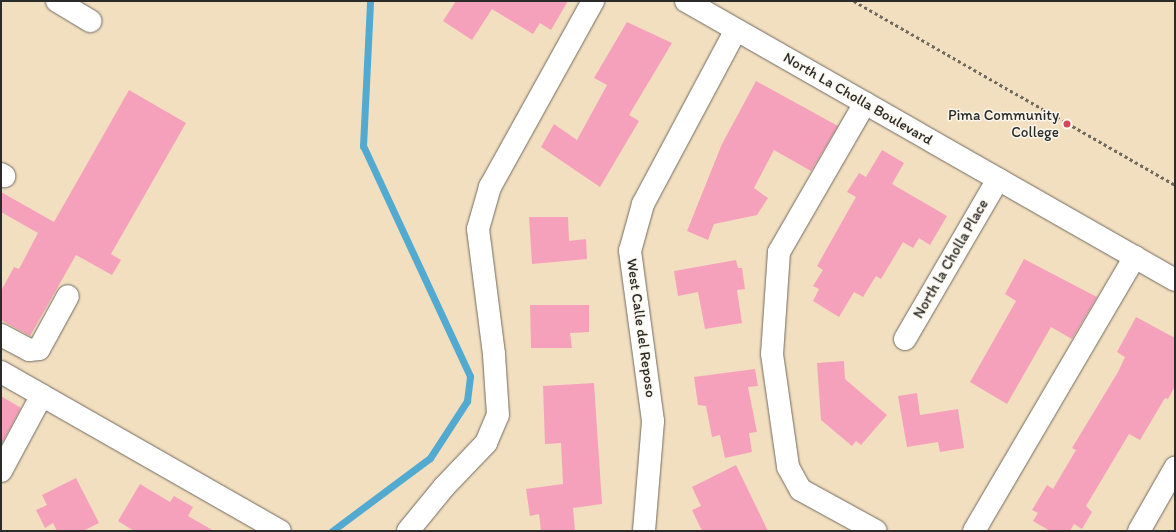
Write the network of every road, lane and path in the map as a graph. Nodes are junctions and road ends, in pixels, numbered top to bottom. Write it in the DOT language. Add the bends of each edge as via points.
graph roads {
  1 [pos="57,1"];
  2 [pos="593,1"];
  3 [pos="686,1"];
  4 [pos="854,1"];
  5 [pos="90,21"];
  6 [pos="736,30"];
  7 [pos="865,103"];
  8 [pos="998,179"];
  9 [pos="1175,185"];
  10 [pos="1135,257"];
  11 [pos="1175,280"];
  12 [pos="68,296"];
  13 [pos="1,335"];
  14 [pos="904,339"];
  15 [pos="1,372"];
  16 [pos="42,395"];
  17 [pos="1175,468"];
  18 [pos="1,471"];
  19 [pos="280,531"];
  20 [pos="408,531"];
  21 [pos="644,531"];
  22 [pos="876,531"];
  23 [pos="974,531"];
  24 [pos="1138,531"];
  1 -- 5 [label="street"];
  2 -- 20 [label="street" via="490,187 478,229 494,354 498,415 486,443 444,487"];
  3 -- 6 [label="street, North La Cholla Boulevard"];
  4 -- 9 [label="path"];
  6 -- 7 [label="street, North La Cholla Boulevard"];
  6 -- 21 [label="street, West Calle del Reposo" via="643,204 630,251 653,421"];
  7 -- 8 [label="street, North La Cholla Boulevard"];
  7 -- 22 [label="street" via="780,252 772,354 788,467 801,490"];
  8 -- 10 [label="street, North La Cholla Boulevard"];
  8 -- 14 [label="street, North la Cholla Place"];
  10 -- 11 [label="street, North La Cholla Boulevard"];
  10 -- 23 [label="street"];
  12 -- 13 [label="street" via="39,349 29,350"];
  15 -- 16 [label="street"];
  16 -- 18 [label="street"];
  16 -- 19 [label="street"];
  17 -- 24 [label="street"];
}
